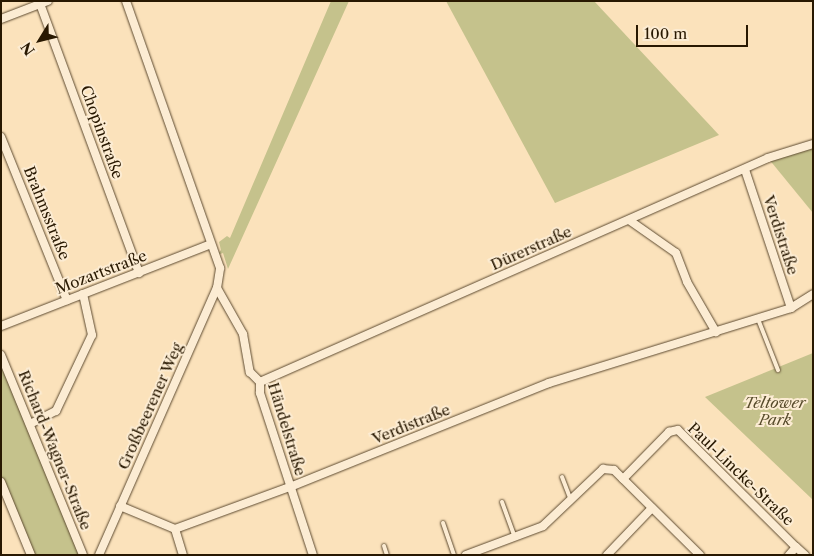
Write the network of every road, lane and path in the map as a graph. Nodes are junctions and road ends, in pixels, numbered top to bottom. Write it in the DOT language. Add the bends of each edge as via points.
graph roads {
  1 [pos="126,1"];
  2 [pos="42,2"];
  3 [pos="1,19"];
  4 [pos="1,137"];
  5 [pos="813,144"];
  6 [pos="745,170"];
  7 [pos="630,220"];
  8 [pos="211,244"];
  9 [pos="139,273"];
  10 [pos="217,288"];
  11 [pos="83,294"];
  12 [pos="813,294"];
  13 [pos="67,300"];
  14 [pos="791,308"];
  15 [pos="758,318"];
  16 [pos="1,326"];
  17 [pos="716,332"];
  18 [pos="1,355"];
  19 [pos="778,370"];
  20 [pos="260,382"];
  21 [pos="32,423"];
  22 [pos="562,477"];
  23 [pos="623,479"];
  24 [pos="1,482"];
  25 [pos="290,487"];
  26 [pos="571,500"];
  27 [pos="502,502"];
  28 [pos="10,503"];
  29 [pos="1,506"];
  30 [pos="120,506"];
  31 [pos="652,508"];
  32 [pos="443,523"];
  33 [pos="175,529"];
  34 [pos="515,537"];
  35 [pos="384,546"];
  36 [pos="796,547"];
  37 [pos="699,554"];
  38 [pos="31,555"];
  39 [pos="83,555"];
  40 [pos="99,555"];
  41 [pos="183,555"];
  42 [pos="313,555"];
  43 [pos="387,555"];
  44 [pos="454,555"];
  45 [pos="466,555"];
  46 [pos="607,555"];
  47 [pos="789,555"];
  48 [pos="805,555"];
  1 -- 8 [label="street"];
  2 -- 3 [label="street"];
  2 -- 9 [label="street, Chopinstraße"];
  4 -- 13 [label="street, Brahmsstraße"];
  5 -- 6 [label="street, Dürerstraße" via="768,158"];
  6 -- 7 [label="street, Dürerstraße"];
  6 -- 14 [label="street, Verdistraße"];
  7 -- 17 [label="street" via="676,253 687,282"];
  7 -- 20 [label="street, Dürerstraße"];
  8 -- 9 [label="street, Mozartstraße"];
  8 -- 10 [label="street, Großbeerener Weg" via="220,268"];
  9 -- 11 [label="street, Mozartstraße"];
  10 -- 20 [label="street, Händelstraße" via="243,334 250,372"];
  10 -- 30 [label="street, Großbeerener Weg"];
  11 -- 13 [label="street, Mozartstraße"];
  11 -- 21 [label="street" via="92,335 56,411"];
  12 -- 14 [label="street, Verdistraße"];
  13 -- 16 [label="street, Mozartstraße"];
  14 -- 15 [label="street, Verdistraße"];
  15 -- 17 [label="street, Verdistraße"];
  15 -- 19 [label="lane"];
  17 -- 25 [label="street, Verdistraße" via="549,383"];
  18 -- 21 [label="street, Richard-Wagner-Straße"];
  20 -- 25 [label="street, Händelstraße" via="260,393"];
  21 -- 39 [label="street, Richard-Wagner-Straße"];
  22 -- 26 [label="lane"];
  23 -- 26 [label="street" via="614,470 603,469"];
  23 -- 31 [label="street"];
  23 -- 36 [label="street, Paul-Lincke-Straße" via="669,432 678,430"];
  24 -- 28 [label="street"];
  25 -- 33 [label="street, Verdistraße"];
  25 -- 42 [label="street, Händelstraße"];
  26 -- 34 [label="street" via="543,526"];
  27 -- 34 [label="lane"];
  28 -- 29 [label="street"];
  28 -- 38 [label="street"];
  30 -- 33 [label="street"];
  30 -- 40 [label="street, Großbeerener Weg"];
  31 -- 37 [label="street"];
  31 -- 46 [label="street"];
  32 -- 44 [label="lane"];
  33 -- 41 [label="street"];
  34 -- 45 [label="street"];
  35 -- 43 [label="lane"];
  36 -- 47 [label="street, Paul-Lincke-Straße"];
  36 -- 48 [label="street, Paul-Lincke-Straße"];
}
